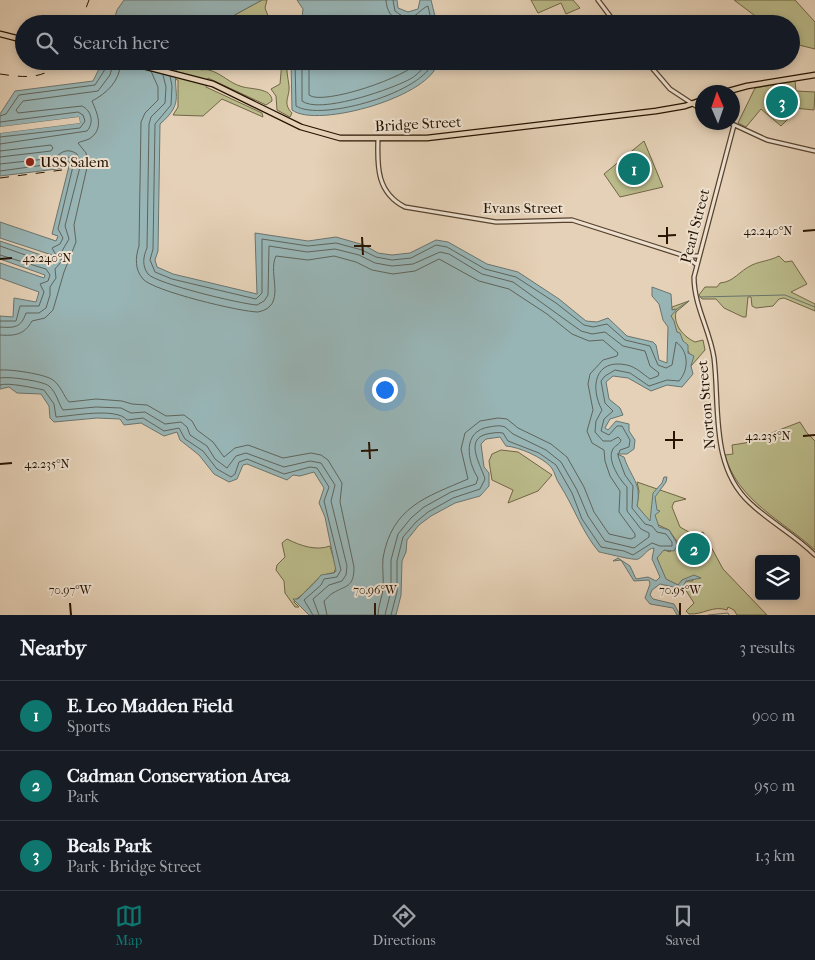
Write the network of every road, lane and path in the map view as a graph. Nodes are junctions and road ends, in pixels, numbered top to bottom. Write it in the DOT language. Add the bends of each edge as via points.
graph roads {
  1 [pos="598,0"];
  2 [pos="609,15"];
  3 [pos="2,36"];
  4 [pos="15,38"];
  5 [pos="160,70"];
  6 [pos="654,70"];
  7 [pos="815,75"];
  8 [pos="740,88"];
  9 [pos="695,103"];
  10 [pos="692,104"];
  11 [pos="695,106"];
  12 [pos="740,128"];
  13 [pos="733,130"];
  14 [pos="378,139"];
  15 [pos="815,151"];
  16 [pos="686,256"];
  17 [pos="698,256"];
  18 [pos="696,264"];
  19 [pos="708,334"];
  20 [pos="815,556"];
  1 -- 2 [label="street"];
  3 -- 4 [label="main road"];
  5 -- 14 [label="main road, Bridge Street" via="213,84 312,132 340,138"];
  6 -- 10 [label="street" via="670,88"];
  7 -- 8 [label="main road"];
  9 -- 10 [label="main road, Bridge Street"];
  10 -- 11 [label="street"];
  10 -- 14 [label="main road, Bridge Street" via="522,128 418,139"];
  12 -- 15 [label="street" via="767,140"];
  13 -- 17 [label="street, Pearl Street"];
  14 -- 16 [label="street, Evans Street" via="378,171 382,184 394,200 405,207 496,222 572,220"];
  16 -- 17 [label="street, Evans Street"];
  16 -- 18 [label="street, Evans Street"];
  17 -- 18 [label="street, Pearl Street"];
  18 -- 19 [label="street, Pearl Street" via="695,293"];
  19 -- 20 [label="street, Norton Street" via="714,357 721,450 726,467 750,503"];
}
